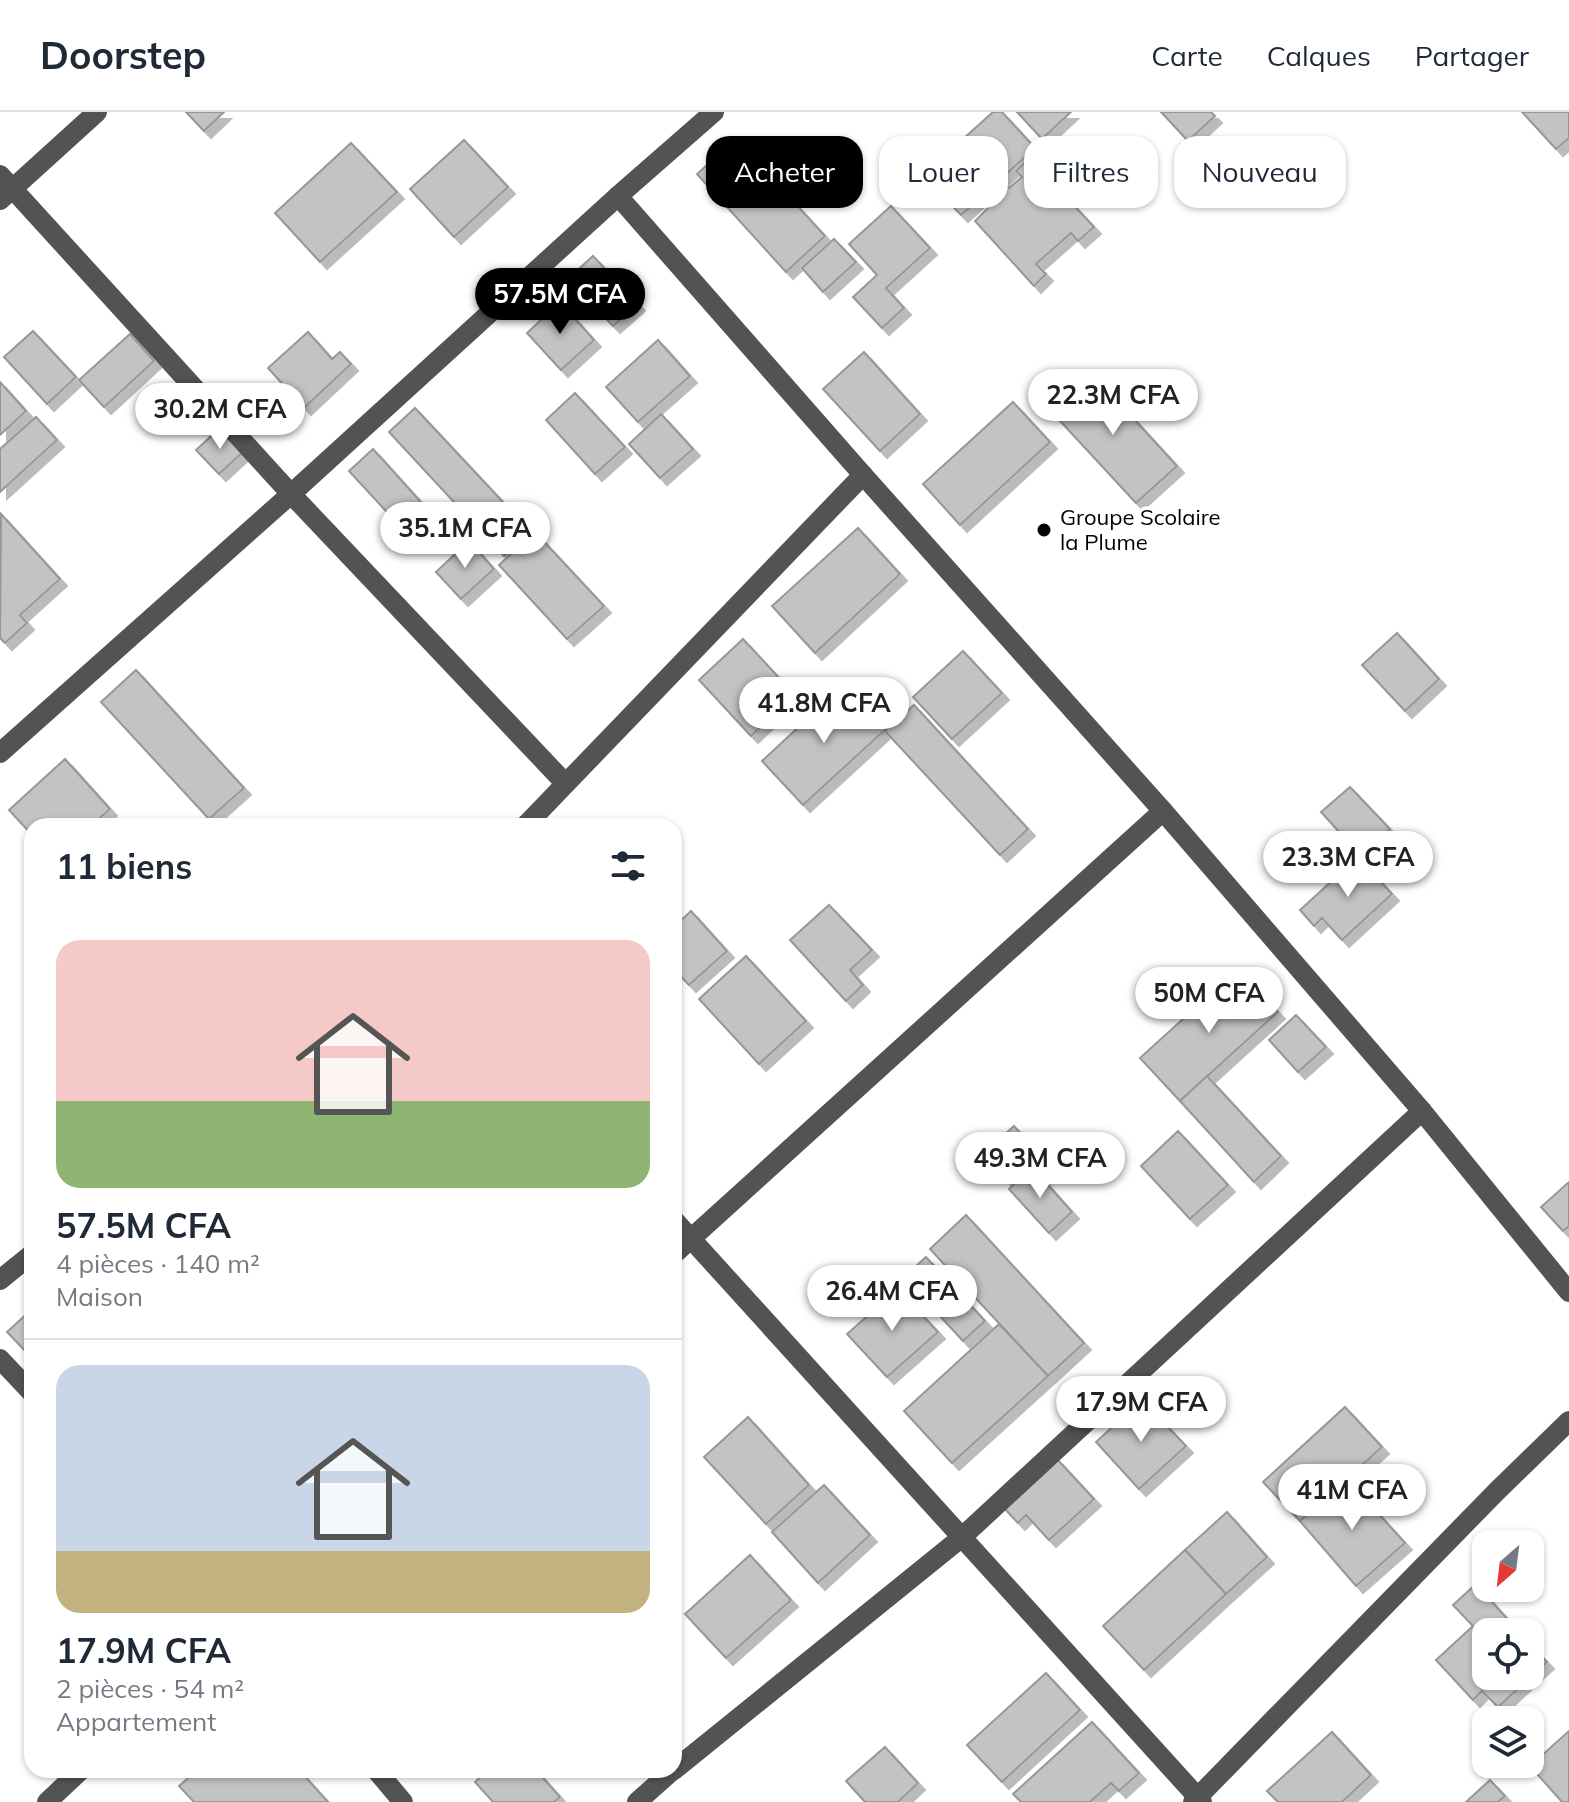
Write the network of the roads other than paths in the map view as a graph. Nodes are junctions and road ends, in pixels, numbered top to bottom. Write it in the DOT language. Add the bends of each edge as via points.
graph roads {
  1 [pos="97,112"];
  2 [pos="714,112"];
  3 [pos="4,188"];
  4 [pos="618,196"];
  5 [pos="863,475"];
  6 [pos="291,494"];
  7 [pos="0,753"];
  8 [pos="565,783"];
  9 [pos="1163,811"];
  10 [pos="532,818"];
  11 [pos="1422,1111"];
  12 [pos="682,1229"];
  13 [pos="691,1240"];
  14 [pos="682,1247"];
  15 [pos="24,1260"];
  16 [pos="0,1280"];
  17 [pos="1569,1292"];
  18 [pos="0,1359"];
  19 [pos="24,1384"];
  20 [pos="1569,1421"];
  21 [pos="961,1538"];
  22 [pos="682,1764"];
  23 [pos="72,1778"];
  24 [pos="383,1778"];
  25 [pos="665,1778"];
  26 [pos="1198,1800"];
  27 [pos="47,1802"];
  28 [pos="403,1802"];
  29 [pos="637,1802"];
  1 -- 3 [label="street"];
  2 -- 4 [label="street"];
  3 -- 6 [label="street"];
  4 -- 5 [label="street"];
  4 -- 6 [label="street"];
  5 -- 8 [label="street"];
  5 -- 9 [label="street"];
  6 -- 7 [label="street"];
  6 -- 8 [label="street"];
  8 -- 10 [label="street"];
  9 -- 11 [label="street"];
  9 -- 13 [label="street"];
  11 -- 17 [label="street"];
  11 -- 21 [label="street"];
  12 -- 13 [label="street"];
  13 -- 14 [label="street"];
  13 -- 21 [label="street"];
  15 -- 16 [label="street"];
  18 -- 19 [label="street"];
  20 -- 26 [label="street"];
  21 -- 22 [label="street"];
  21 -- 26 [label="street"];
  23 -- 27 [label="street"];
  24 -- 28 [label="street"];
  25 -- 29 [label="street"];
}
